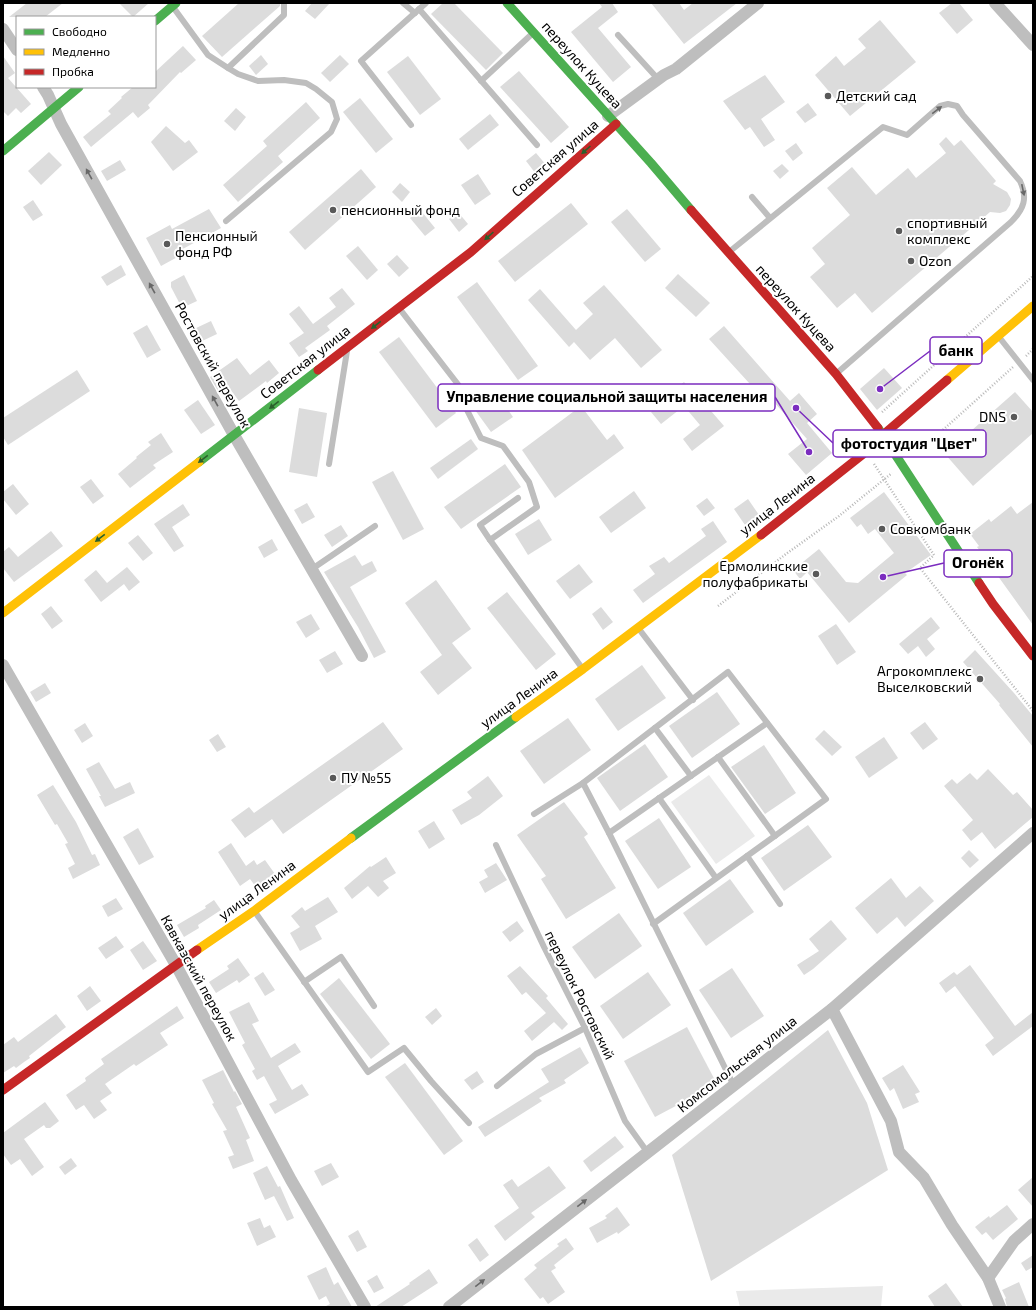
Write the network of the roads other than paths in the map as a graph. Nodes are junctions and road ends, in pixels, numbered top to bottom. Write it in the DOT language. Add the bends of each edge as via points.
graph roads {
  1 [pos="284,3"];
  2 [pos="403,3"];
  3 [pos="426,3"];
  4 [pos="507,3"];
  5 [pos="758,3"];
  6 [pos="995,3"];
  7 [pos="174,4"];
  8 [pos="417,11"];
  9 [pos="156,20"];
  10 [pos="3,29"];
  11 [pos="534,33"];
  12 [pos="618,35"];
  13 [pos="1033,45"];
  14 [pos="16,48"];
  15 [pos="228,68"];
  16 [pos="658,79"];
  17 [pos="480,81"];
  18 [pos="44,88"];
  19 [pos="78,88"];
  20 [pos="54,109"];
  21 [pos="612,120"];
  22 [pos="411,125"];
  23 [pos="537,145"];
  24 [pos="3,151"];
  25 [pos="752,197"];
  26 [pos="770,218"];
  27 [pos="226,221"];
  28 [pos="728,253"];
  29 [pos="1033,306"];
  30 [pos="399,308"];
  31 [pos="998,336"];
  32 [pos="347,348"];
  33 [pos="836,374"];
  34 [pos="1033,380"];
  35 [pos="234,435"];
  36 [pos="883,435"];
  37 [pos="329,464"];
  38 [pos="518,498"];
  39 [pos="375,526"];
  40 [pos="490,540"];
  41 [pos="312,569"];
  42 [pos="3,612"];
  43 [pos="638,628"];
  44 [pos="362,656"];
  45 [pos="1033,656"];
  46 [pos="3,666"];
  47 [pos="583,669"];
  48 [pos="692,700"];
  49 [pos="767,722"];
  50 [pos="655,728"];
  51 [pos="718,757"];
  52 [pos="691,776"];
  53 [pos="583,783"];
  54 [pos="659,798"];
  55 [pos="534,814"];
  56 [pos="609,833"];
  57 [pos="1033,833"];
  58 [pos="775,836"];
  59 [pos="496,845"];
  60 [pos="747,856"];
  61 [pos="716,878"];
  62 [pos="780,904"];
  63 [pos="254,911"];
  64 [pos="653,924"];
  65 [pos="176,965"];
  66 [pos="304,982"];
  67 [pos="374,1006"];
  68 [pos="832,1009"];
  69 [pos="585,1028"];
  70 [pos="497,1086"];
  71 [pos="734,1086"];
  72 [pos="3,1090"];
  73 [pos="469,1123"];
  74 [pos="648,1153"];
  75 [pos="1033,1224"];
  76 [pos="988,1278"];
  77 [pos="365,1307"];
  78 [pos="449,1307"];
  79 [pos="1000,1307"];
  1 -- 15 [label="lane" via="284,14"];
  2 -- 8 [label="lane"];
  3 -- 8 [label="lane"];
  4 -- 11 [label="street, переулок Куцева"];
  5 -- 16 [label="street, Советская улица" via="676,69"];
  6 -- 13 [label="street"];
  7 -- 9 [label="street"];
  7 -- 15 [label="lane" via="208,55"];
  8 -- 17 [label="lane"];
  8 -- 22 [label="lane" via="361,61"];
  10 -- 14 [label="street"];
  11 -- 17 [label="lane"];
  11 -- 21 [label="street, переулок Куцева"];
  12 -- 16 [label="lane"];
  15 -- 27 [label="lane" via="258,81 284,80 306,83 332,102 337,119 331,132"];
  16 -- 21 [label="street, Советская улица"];
  17 -- 23 [label="lane"];
  18 -- 20 [label="street, Ростовский переулок"];
  19 -- 20 [label="street"];
  20 -- 24 [label="street"];
  35 -- 20 [label="street, Ростовский переулок, one-way"];
  21 -- 28 [label="street, переулок Куцева"];
  21 -- 30 [label="street, Советская улица, one-way" via="471,252"];
  25 -- 26 [label="lane"];
  26 -- 28 [label="lane"];
  26 -- 33 [label="lane, one-way" via="883,127 908,135 940,106 948,104 957,106 1020,181 1025,191 1020,213 1011,222"];
  28 -- 33 [label="street, переулок Куцева"];
  29 -- 31 [label="street, улица Ленина"];
  30 -- 32 [label="street, Советская улица, one-way"];
  30 -- 40 [label="lane" via="460,387 465,406 481,438 503,446 530,482 537,507"];
  31 -- 34 [label="lane"];
  31 -- 36 [label="street, улица Ленина"];
  32 -- 35 [label="street, Советская улица, one-way"];
  32 -- 37 [label="lane"];
  33 -- 36 [label="street, переулок Куцева"];
  35 -- 41 [label="street, Ростовский переулок"];
  35 -- 42 [label="street, Советская улица, one-way"];
  36 -- 43 [label="street, улица Ленина" via="740,551"];
  36 -- 45 [label="street, переулок Куцева" via="993,604"];
  38 -- 40 [label="lane" via="480,525"];
  39 -- 41 [label="lane"];
  40 -- 47 [label="lane"];
  41 -- 44 [label="street, Ростовский переулок"];
  43 -- 47 [label="street, улица Ленина"];
  43 -- 48 [label="lane"];
  46 -- 65 [label="street, Кавказский переулок"];
  47 -- 63 [label="street, улица Ленина"];
  48 -- 49 [label="lane" via="728,672"];
  48 -- 50 [label="lane"];
  49 -- 51 [label="lane"];
  49 -- 58 [label="lane" via="826,799"];
  50 -- 52 [label="lane"];
  50 -- 53 [label="lane"];
  51 -- 52 [label="lane"];
  51 -- 58 [label="lane"];
  52 -- 54 [label="lane"];
  53 -- 55 [label="lane"];
  53 -- 56 [label="lane"];
  54 -- 56 [label="lane"];
  54 -- 61 [label="lane"];
  56 -- 64 [label="lane"];
  57 -- 68 [label="street, Комсомольская улица"];
  58 -- 60 [label="lane"];
  59 -- 69 [label="lane, переулок Ростовский"];
  60 -- 61 [label="lane"];
  60 -- 62 [label="lane"];
  61 -- 64 [label="lane"];
  63 -- 65 [label="street, улица Ленина"];
  63 -- 66 [label="lane"];
  64 -- 71 [label="lane"];
  65 -- 72 [label="street, улица Ленина"];
  65 -- 77 [label="street, Кавказский переулок" via="291,1180"];
  66 -- 67 [label="lane" via="341,957"];
  66 -- 73 [label="lane" via="368,1072 404,1048"];
  68 -- 71 [label="street, Комсомольская улица"];
  68 -- 76 [label="street" via="891,1121 899,1152 924,1178"];
  69 -- 70 [label="lane" via="536,1054"];
  69 -- 74 [label="lane, переулок Ростовский" via="625,1121"];
  71 -- 74 [label="street, Комсомольская улица"];
  78 -- 74 [label="street, Комсомольская улица, one-way"];
  75 -- 76 [label="street" via="1014,1242"];
  76 -- 79 [label="street"];
}
